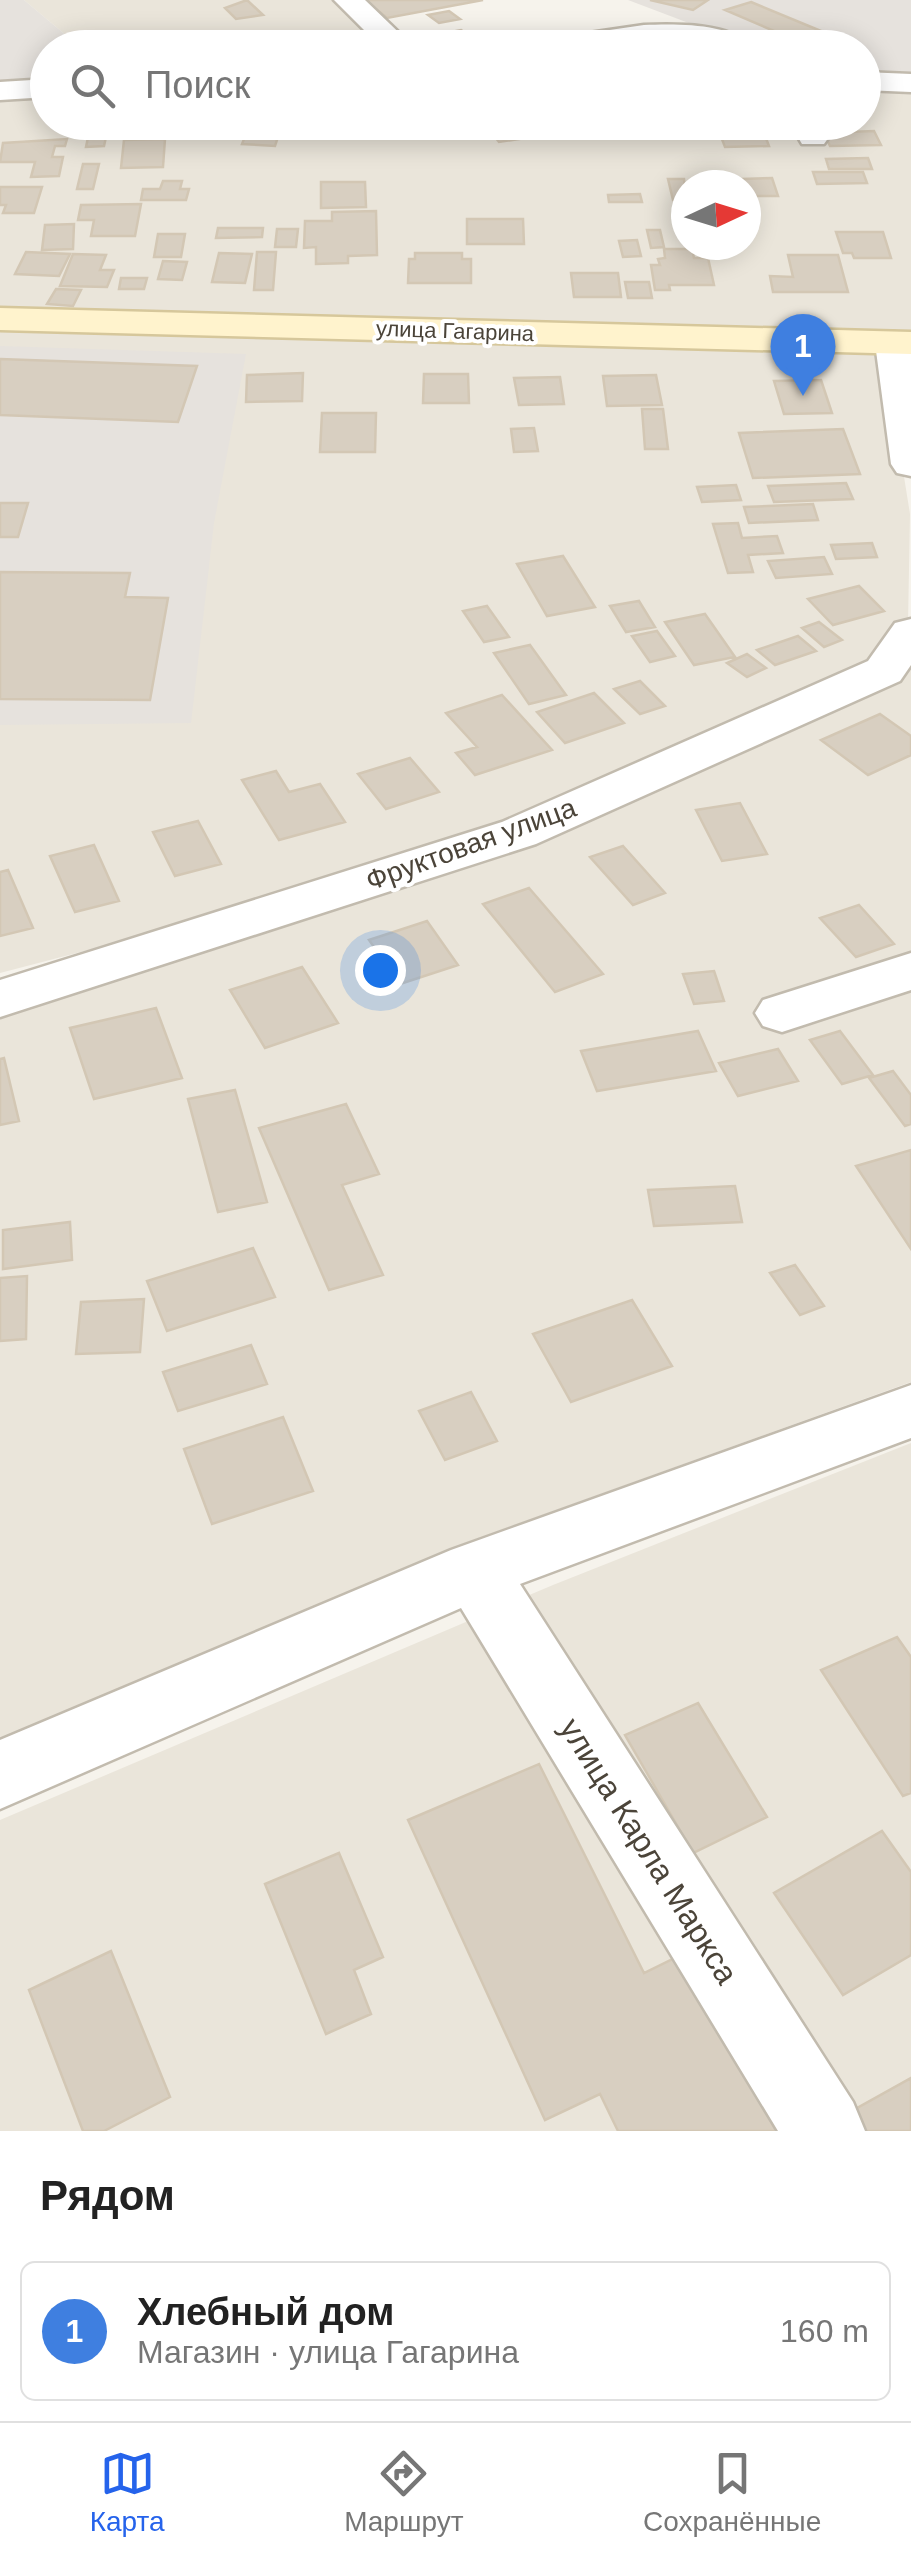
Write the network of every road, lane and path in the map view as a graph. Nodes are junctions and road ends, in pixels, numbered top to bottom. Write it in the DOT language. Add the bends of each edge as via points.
graph roads {
  1 [pos="348,0"];
  2 [pos="380,30"];
  3 [pos="881,82"];
  4 [pos="911,83"];
  5 [pos="30,89"];
  6 [pos="0,91"];
  7 [pos="0,318"];
  8 [pos="902,343"];
  9 [pos="911,464"];
  10 [pos="911,632"];
  11 [pos="911,971"];
  12 [pos="0,999"];
  13 [pos="782,1013"];
  14 [pos="911,1410"];
  15 [pos="475,1571"];
  16 [pos="0,1775"];
  17 [pos="824,2131"];
  1 -- 2 [label="street"];
  3 -- 4 [label="street"];
  5 -- 6 [label="street"];
  7 -- 8 [label="street, улица Гагарина"];
  8 -- 9 [label="street"];
  10 -- 12 [label="street, Фруктовая улица" via="884,670 519,833"];
  11 -- 13 [label="street"];
  14 -- 15 [label="street"];
  15 -- 16 [label="street"];
  15 -- 17 [label="street, улица Карла Маркса"];
}
